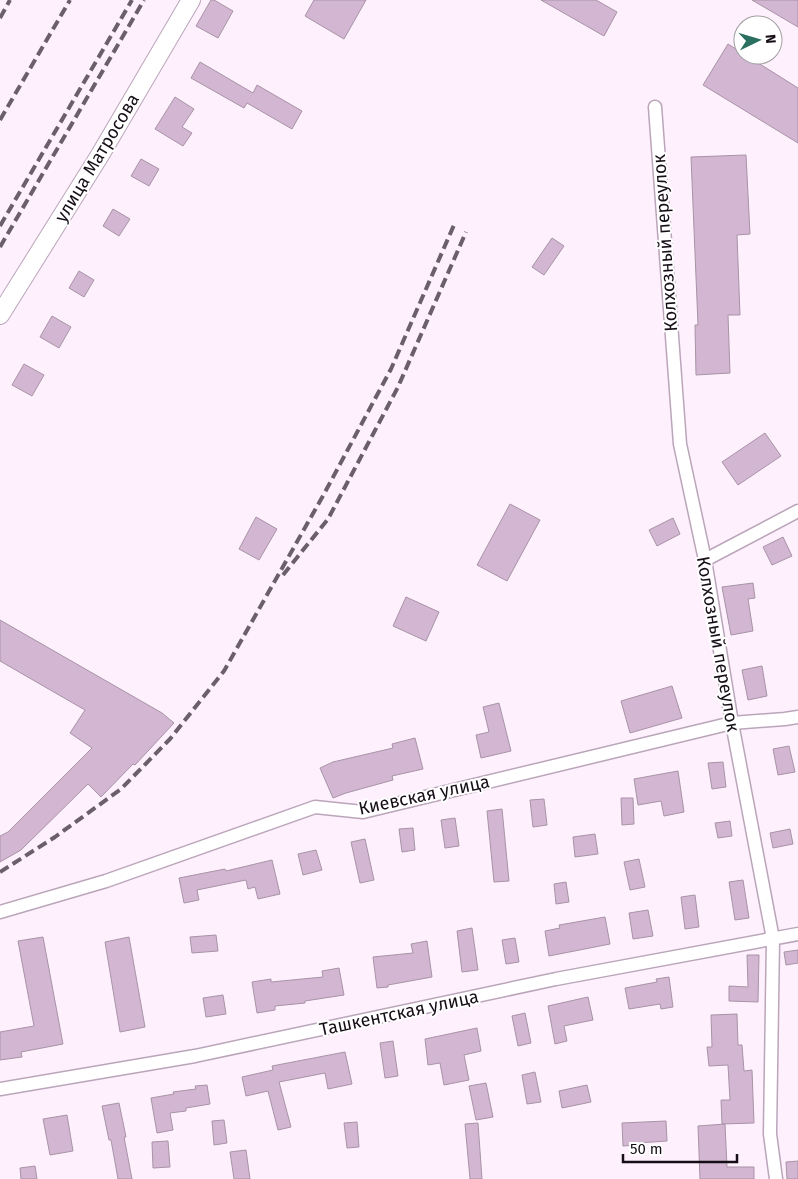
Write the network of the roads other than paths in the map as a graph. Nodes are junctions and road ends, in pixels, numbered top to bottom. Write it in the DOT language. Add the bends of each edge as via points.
graph roads {
  1 [pos="191,0"];
  2 [pos="655,108"];
  3 [pos="0,315"];
  4 [pos="798,511"];
  5 [pos="704,560"];
  6 [pos="798,716"];
  7 [pos="732,723"];
  8 [pos="0,912"];
  9 [pos="798,934"];
  10 [pos="773,939"];
  11 [pos="0,1089"];
  12 [pos="776,1179"];
  1 -- 3 [label="street, улица Матросова" via="100,155"];
  2 -- 5 [label="street, Колхозный переулок" via="680,444"];
  4 -- 5 [label="street"];
  5 -- 7 [label="street, Колхозный переулок"];
  6 -- 7 [label="street, Киевская улица"];
  7 -- 8 [label="street, Киевская улица" via="363,812 314,807 106,881"];
  7 -- 10 [label="street, Колхозный переулок"];
  9 -- 10 [label="street, Ташкентская улица"];
  10 -- 11 [label="street, Ташкентская улица" via="556,979 195,1056"];
  10 -- 12 [label="street, Колхозный переулок" via="770,1134"];
}
